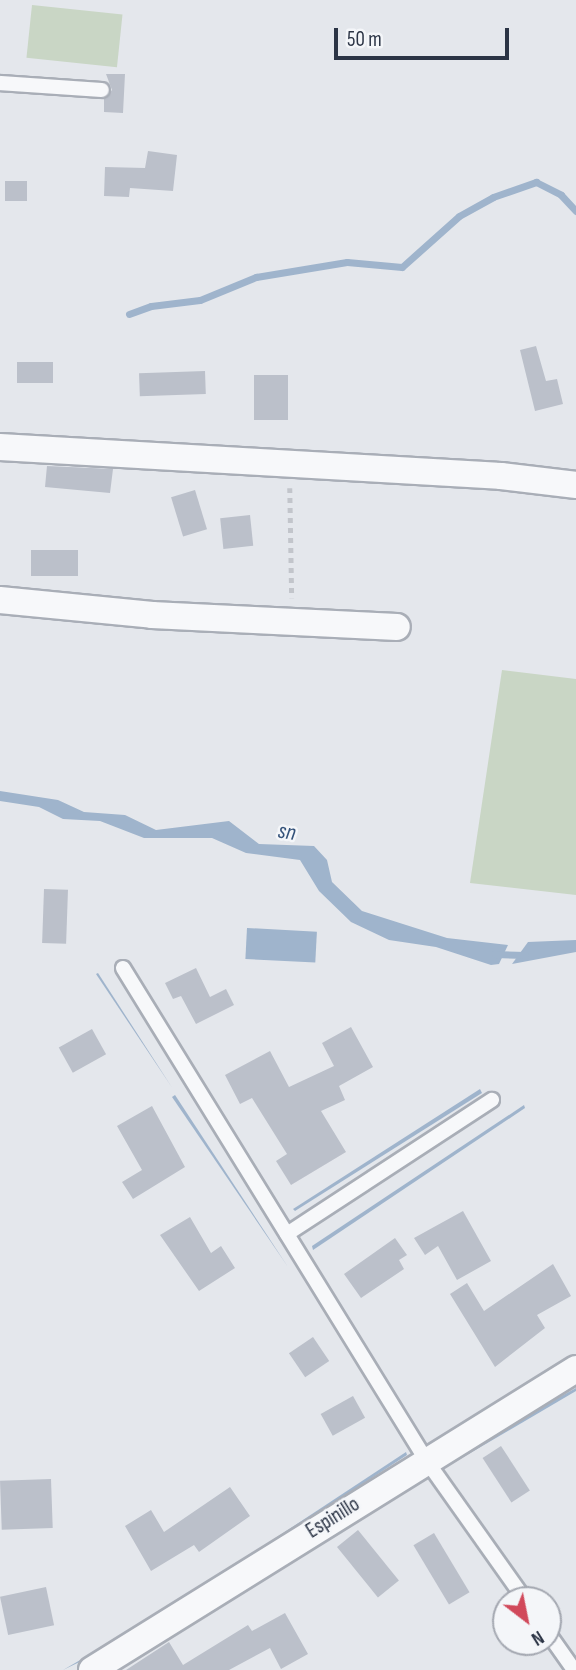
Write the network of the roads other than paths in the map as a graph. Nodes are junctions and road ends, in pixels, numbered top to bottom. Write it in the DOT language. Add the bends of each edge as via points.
graph roads {
  1 [pos="0,83"];
  2 [pos="102,90"];
  3 [pos="0,447"];
  4 [pos="576,485"];
  5 [pos="0,600"];
  6 [pos="397,627"];
  7 [pos="123,968"];
  8 [pos="492,1100"];
  9 [pos="287,1234"];
  10 [pos="576,1369"];
  11 [pos="426,1460"];
  12 [pos="515,1586"];
  13 [pos="562,1653"];
  14 [pos="92,1670"];
  15 [pos="574,1670"];
  1 -- 2 [label="lane"];
  3 -- 4 [label="street" via="501,476"];
  5 -- 6 [label="street" via="292,624"];
  7 -- 9 [label="lane"];
  8 -- 9 [label="lane"];
  9 -- 11 [label="lane"];
  10 -- 11 [label="street, Espinillo"];
  11 -- 12 [label="lane"];
  11 -- 14 [label="street, Espinillo"];
  13 -- 15 [label="lane"];
}
